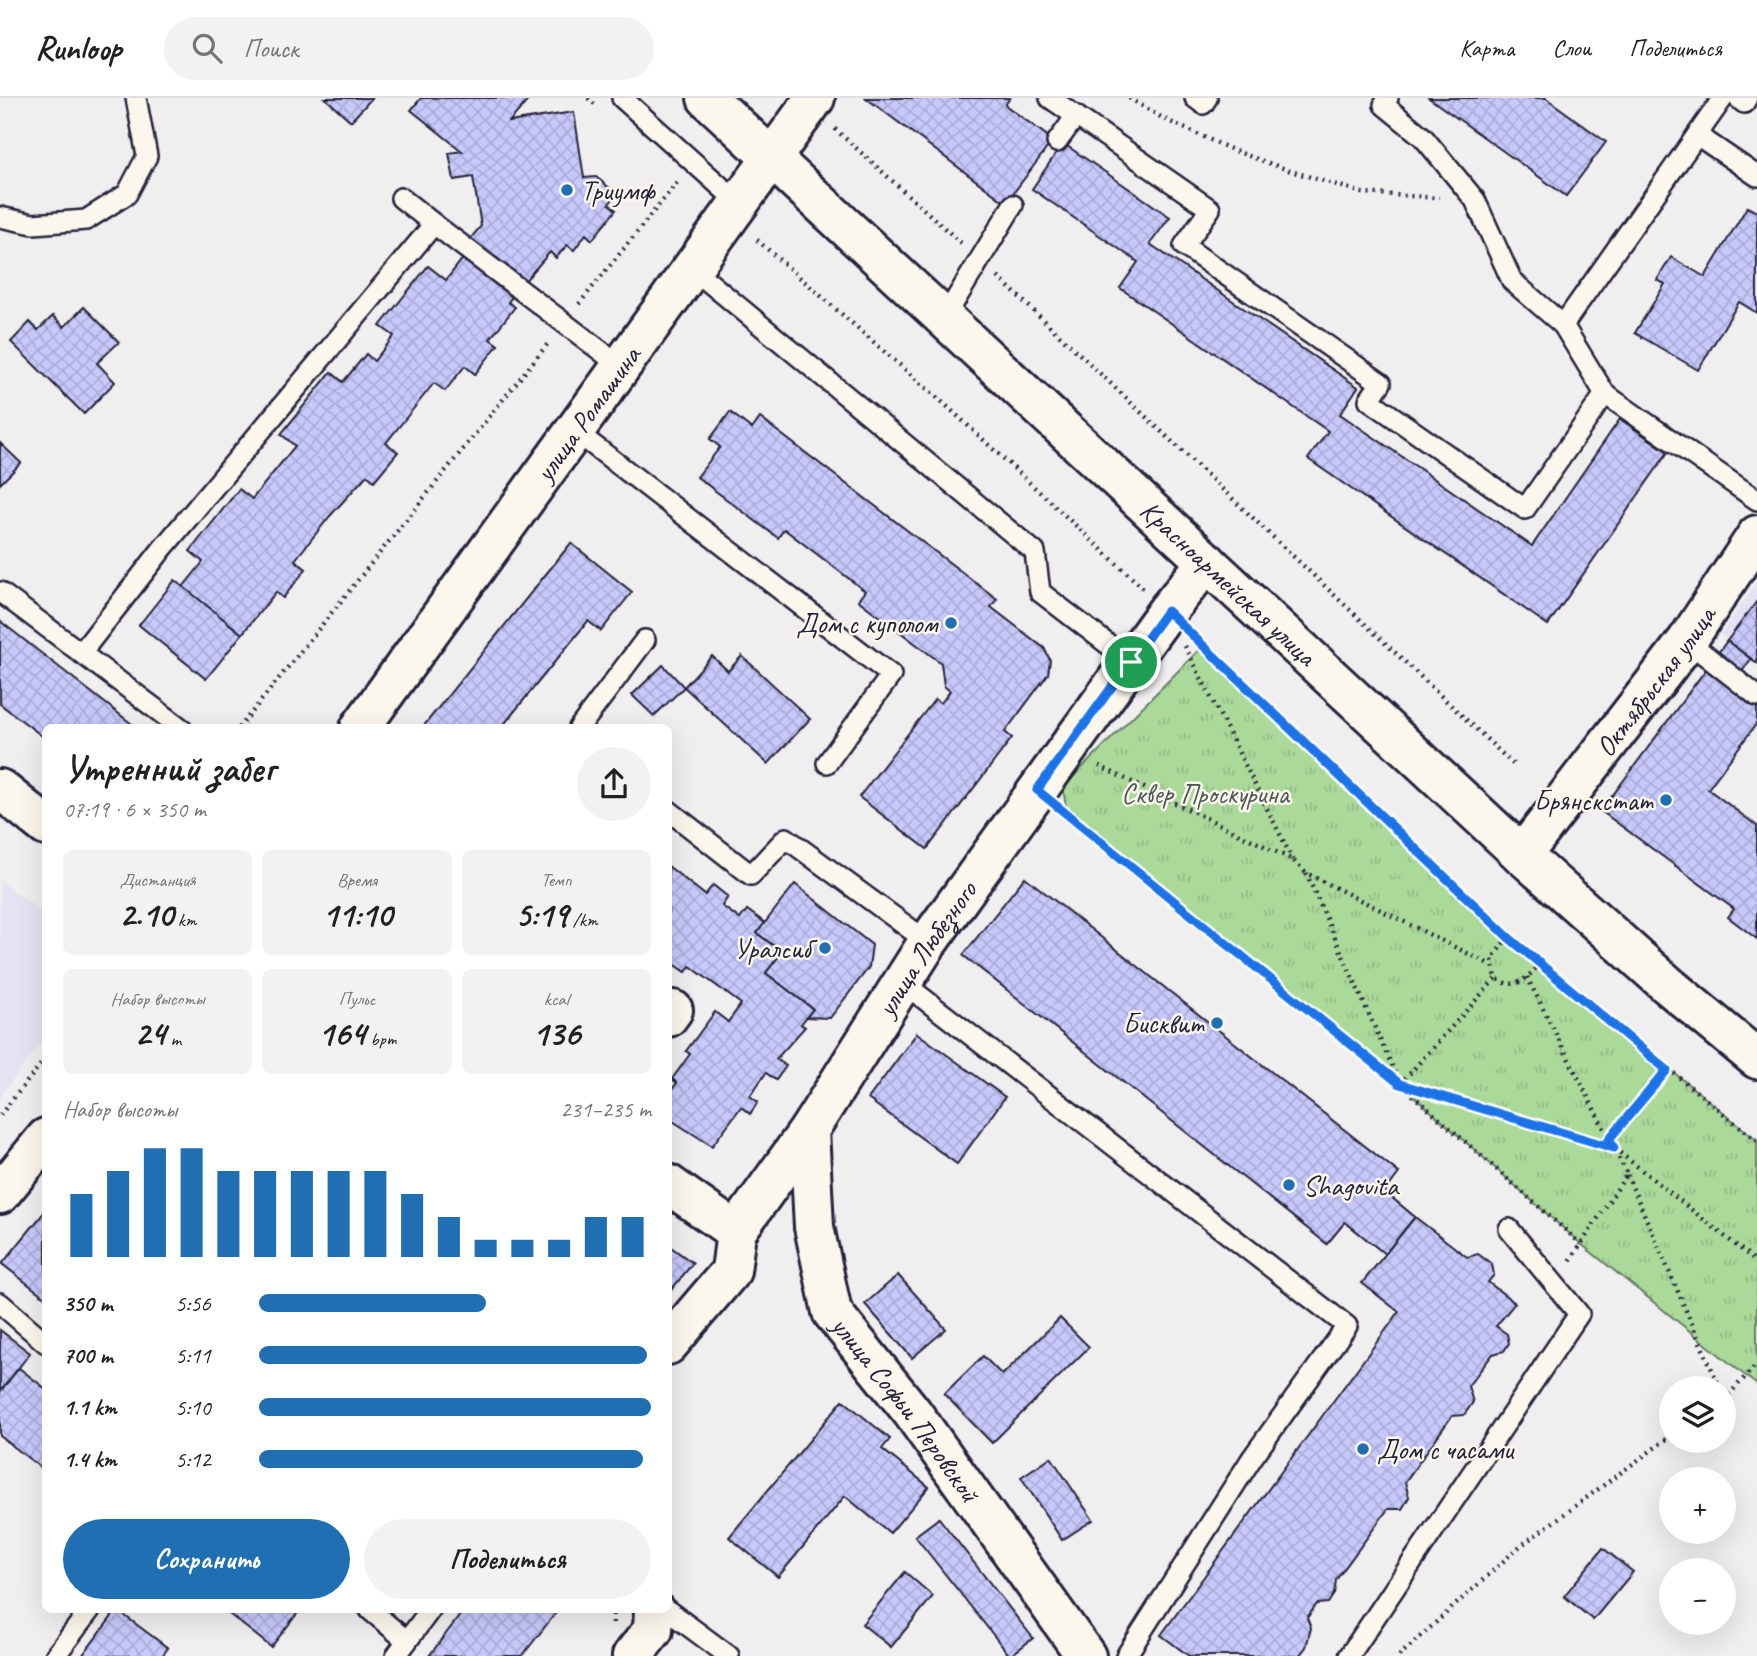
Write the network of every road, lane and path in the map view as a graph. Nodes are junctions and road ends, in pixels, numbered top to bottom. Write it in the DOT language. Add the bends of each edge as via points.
graph roads {
  1 [pos="136,98"];
  2 [pos="588,98"];
  3 [pos="622,98"];
  4 [pos="707,98"];
  5 [pos="1050,98"];
  6 [pos="1129,98"];
  7 [pos="1195,98"];
  8 [pos="1208,98"];
  9 [pos="1388,98"];
  10 [pos="1723,98"];
  11 [pos="1738,98"];
  12 [pos="1747,98"];
  13 [pos="813,102"];
  14 [pos="608,116"];
  15 [pos="1076,116"];
  16 [pos="1697,135"];
  17 [pos="1057,142"];
  18 [pos="772,160"];
  19 [pos="670,169"];
  20 [pos="1757,176"];
  21 [pos="401,198"];
  22 [pos="1475,200"];
  23 [pos="740,204"];
  24 [pos="1013,205"];
  25 [pos="0,217"];
  26 [pos="434,224"];
  27 [pos="757,240"];
  28 [pos="980,260"];
  29 [pos="693,269"];
  30 [pos="945,317"];
  31 [pos="564,323"];
  32 [pos="1563,325"];
  33 [pos="622,367"];
  34 [pos="1605,394"];
  35 [pos="575,431"];
  36 [pos="1757,500"];
  37 [pos="1757,535"];
  38 [pos="1207,562"];
  39 [pos="0,592"];
  40 [pos="1167,611"];
  41 [pos="645,640"];
  42 [pos="1687,641"];
  43 [pos="81,653"];
  44 [pos="1131,662"];
  45 [pos="1757,696"];
  46 [pos="176,724"];
  47 [pos="242,724"];
  48 [pos="363,724"];
  49 [pos="582,724"];
  50 [pos="1067,750"];
  51 [pos="827,763"];
  52 [pos="1513,764"];
  53 [pos="0,789"];
  54 [pos="1037,790"];
  55 [pos="672,813"];
  56 [pos="42,823"];
  57 [pos="1522,855"];
  58 [pos="1293,860"];
  59 [pos="1306,873"];
  60 [pos="1508,937"];
  61 [pos="928,942"];
  62 [pos="1539,964"];
  63 [pos="1491,965"];
  64 [pos="1527,977"];
  65 [pos="1496,978"];
  66 [pos="902,982"];
  67 [pos="1757,1059"];
  68 [pos="42,1063"];
  69 [pos="1667,1070"];
  70 [pos="1400,1084"];
  71 [pos="0,1115"];
  72 [pos="809,1130"];
  73 [pos="1609,1139"];
  74 [pos="1757,1141"];
  75 [pos="42,1143"];
  76 [pos="1614,1148"];
  77 [pos="1627,1174"];
  78 [pos="672,1187"];
  79 [pos="0,1194"];
  80 [pos="1509,1229"];
  81 [pos="736,1232"];
  82 [pos="1581,1244"];
  83 [pos="1757,1262"];
  84 [pos="1555,1285"];
  85 [pos="0,1303"];
  86 [pos="42,1340"];
  87 [pos="672,1340"];
  88 [pos="1757,1364"];
  89 [pos="1715,1376"];
  90 [pos="1736,1386"];
  91 [pos="1659,1445"];
  92 [pos="88,1613"];
  93 [pos="373,1613"];
  94 [pos="428,1613"];
  95 [pos="654,1613"];
  96 [pos="671,1613"];
  97 [pos="402,1648"];
  98 [pos="55,1656"];
  99 [pos="632,1656"];
  100 [pos="729,1656"];
  101 [pos="1086,1656"];
  102 [pos="1126,1656"];
  103 [pos="1349,1656"];
  104 [pos="1399,1656"];
  1 -- 25 [label="lane" via="147,156 127,194 86,220 33,224"];
  2 -- 14 [label="path"];
  3 -- 23 [label="lane"];
  4 -- 18 [label="street, Красноармейская улица"];
  5 -- 15 [label="lane"];
  6 -- 22 [label="path" via="1235,151 1363,193"];
  7 -- 8 [label="lane" via="1203,104"];
  9 -- 22 [label="lane" via="1384,105 1423,137"];
  10 -- 16 [label="lane"];
  11 -- 12 [label="lane" via="1744,103"];
  13 -- 18 [label="street, улица Ромашина"];
  13 -- 28 [label="path"];
  15 -- 17 [label="lane"];
  15 -- 34 [label="lane" via="1210,209 1184,246 1381,383 1369,400 1525,509"];
  16 -- 20 [label="lane"];
  16 -- 32 [label="lane"];
  18 -- 23 [label="street, улица Ромашина"];
  18 -- 30 [label="street, Красноармейская улица"];
  19 -- 31 [label="path" via="680,178"];
  21 -- 26 [label="lane"];
  22 -- 32 [label="lane" via="1512,281"];
  23 -- 29 [label="street, улица Ромашина"];
  24 -- 28 [label="lane"];
  26 -- 31 [label="lane"];
  26 -- 43 [label="lane"];
  27 -- 40 [label="path" via="928,390"];
  28 -- 30 [label="lane"];
  28 -- 52 [label="path"];
  29 -- 33 [label="street, улица Ромашина"];
  29 -- 44 [label="lane" via="1035,552 1040,592"];
  30 -- 38 [label="street, Красноармейская улица"];
  31 -- 33 [label="lane"];
  31 -- 47 [label="path"];
  32 -- 34 [label="lane"];
  33 -- 35 [label="street, улица Ромашина"];
  34 -- 36 [label="lane"];
  35 -- 48 [label="street, улица Ромашина"];
  35 -- 51 [label="lane" via="891,675"];
  37 -- 42 [label="street, Октябрьская улица"];
  38 -- 40 [label="street, улица Любезного"];
  38 -- 57 [label="street, Красноармейская улица"];
  39 -- 43 [label="lane"];
  40 -- 44 [label="street, улица Любезного"];
  40 -- 58 [label="path"];
  40 -- 60 [label="path"];
  41 -- 49 [label="lane"];
  42 -- 45 [label="lane"];
  42 -- 57 [label="street, Октябрьская улица"];
  43 -- 46 [label="lane"];
  44 -- 50 [label="street, улица Любезного"];
  50 -- 54 [label="street, улица Любезного"];
  50 -- 58 [label="path"];
  53 -- 56 [label="street"];
  54 -- 61 [label="street, улица Любезного"];
  54 -- 70 [label="path"];
  55 -- 61 [label="lane" via="751,875 786,838"];
  57 -- 67 [label="street, Красноармейская улица"];
  58 -- 59 [label="path"];
  59 -- 63 [label="path"];
  59 -- 70 [label="path"];
  60 -- 62 [label="path"];
  60 -- 63 [label="path" via="1494,953"];
  61 -- 66 [label="street, улица Любезного"];
  62 -- 64 [label="path"];
  62 -- 69 [label="path"];
  63 -- 65 [label="path"];
  64 -- 65 [label="path" via="1515,984"];
  64 -- 73 [label="path"];
  65 -- 70 [label="path"];
  66 -- 72 [label="street, улица Любезного"];
  66 -- 102 [label="lane" via="1347,1326 1252,1458"];
  68 -- 71 [label="path"];
  69 -- 73 [label="path"];
  69 -- 74 [label="path"];
  70 -- 76 [label="path"];
  70 -- 82 [label="path"];
  72 -- 81 [label="street, улица Любезного"];
  72 -- 101 [label="street, улица Софьи Перовской" via="814,1227 832,1312 912,1412"];
  73 -- 76 [label="path"];
  75 -- 79 [label="street"];
  76 -- 77 [label="path"];
  76 -- 83 [label="path"];
  77 -- 82 [label="path"];
  77 -- 89 [label="path"];
  78 -- 81 [label="street"];
  80 -- 84 [label="lane"];
  81 -- 87 [label="street, улица Любезного" via="731,1271"];
  82 -- 84 [label="path"];
  84 -- 103 [label="lane" via="1579,1314"];
  85 -- 86 [label="lane"];
  88 -- 90 [label="path"];
  91 -- 104 [label="path" via="1519,1547"];
  92 -- 98 [label="lane"];
  93 -- 97 [label="lane"];
  94 -- 97 [label="lane"];
  95 -- 99 [label="street" via="653,1630"];
  96 -- 100 [label="lane"];
}
